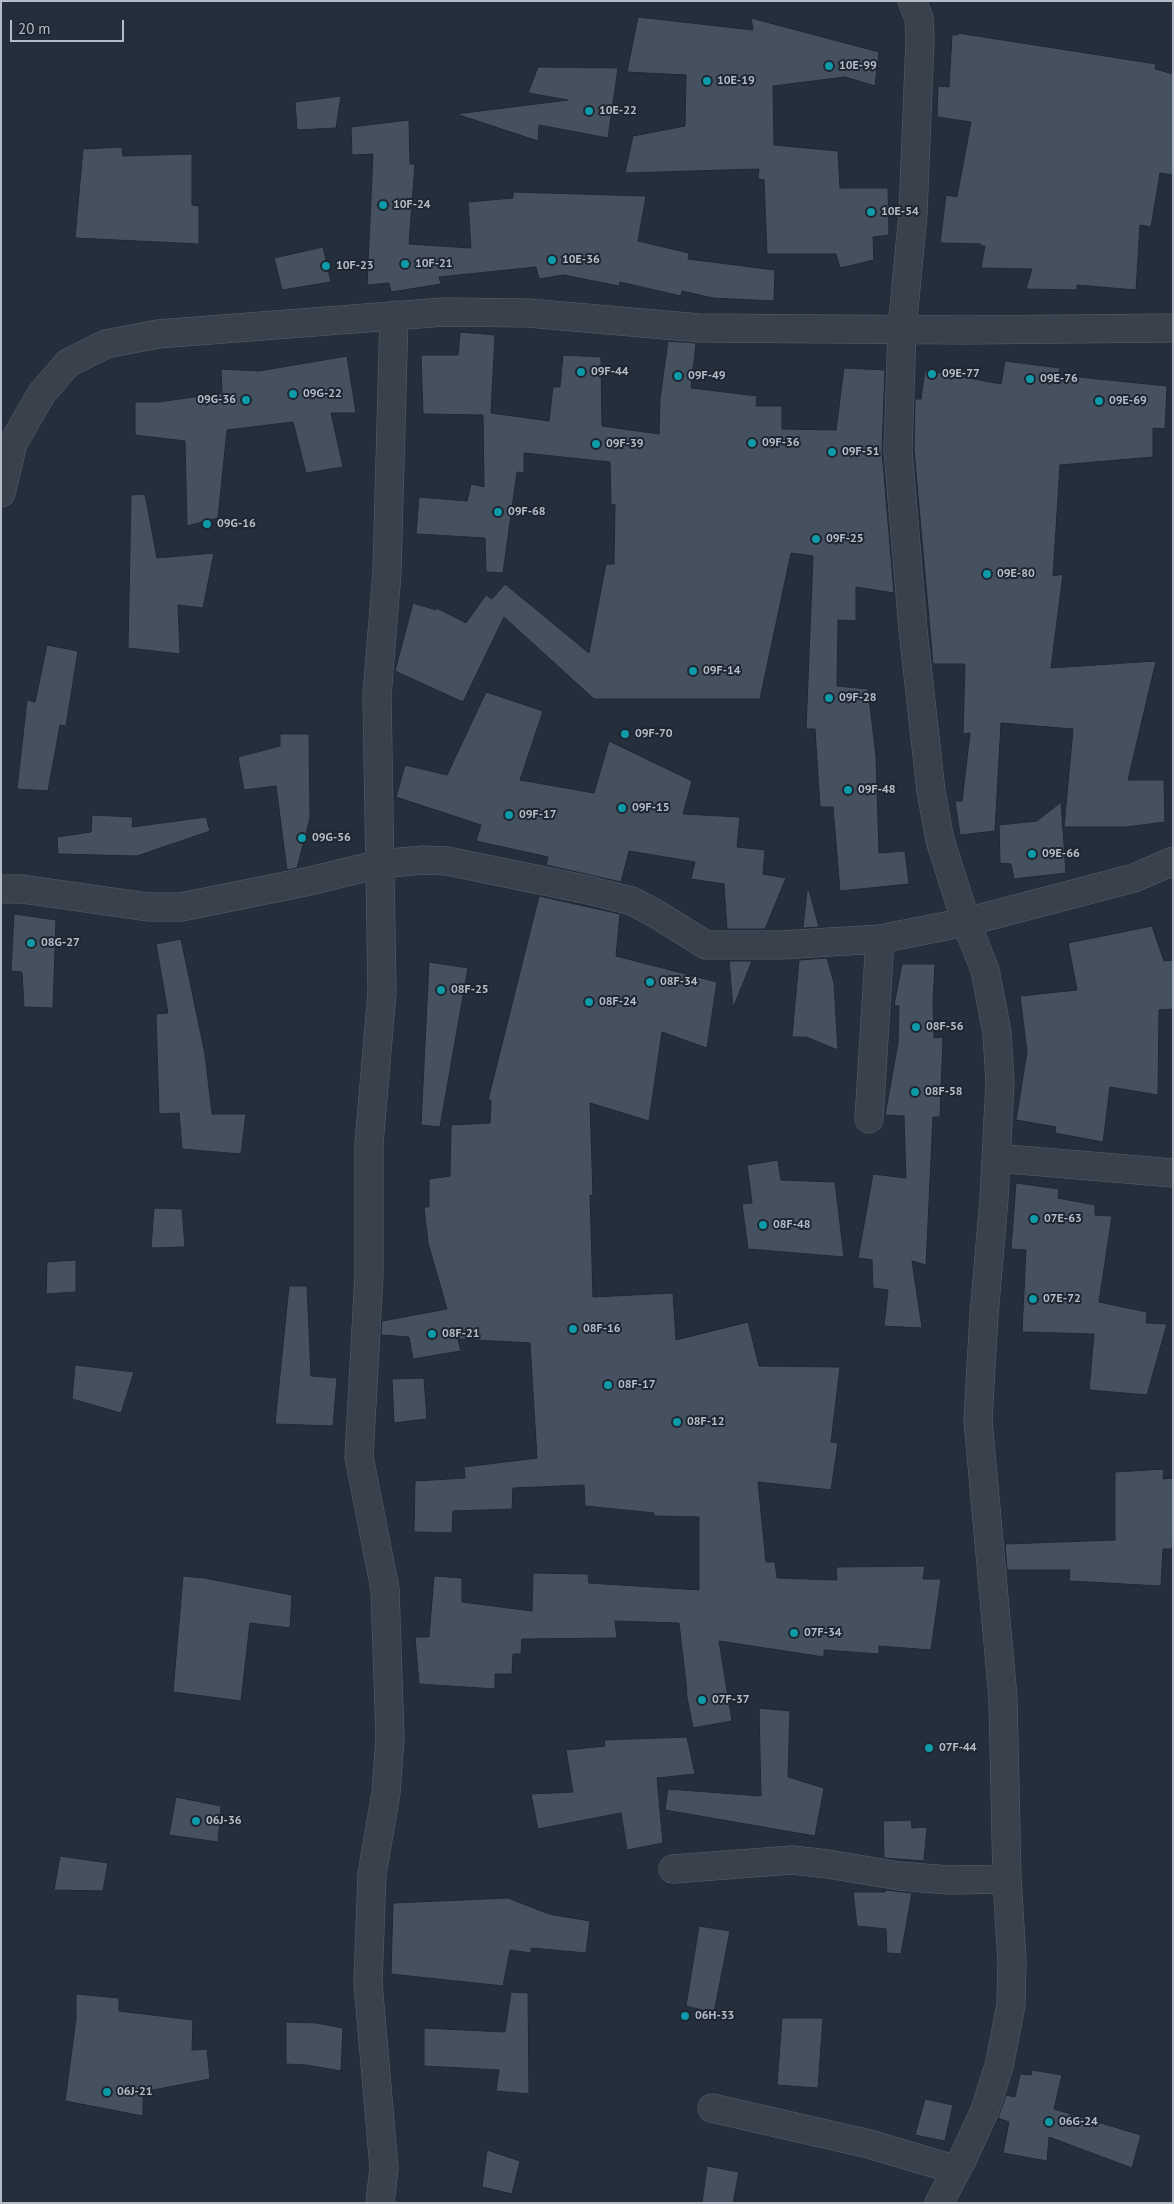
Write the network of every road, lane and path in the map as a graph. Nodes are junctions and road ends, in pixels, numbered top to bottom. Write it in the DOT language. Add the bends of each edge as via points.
graph roads {
  1 [pos="912,1"];
  2 [pos="394,315"];
  3 [pos="1173,328"];
  4 [pos="902,329"];
  5 [pos="1,493"];
  6 [pos="1173,861"];
  7 [pos="380,864"];
  8 [pos="1,888"];
  9 [pos="966,922"];
  10 [pos="880,938"];
  11 [pos="869,1119"];
  12 [pos="996,1158"];
  13 [pos="1173,1173"];
  14 [pos="672,1869"];
  15 [pos="1007,1879"];
  16 [pos="712,2108"];
  17 [pos="958,2170"];
  18 [pos="380,2203"];
  19 [pos="939,2203"];
  1 -- 4 [label="street" via="919,18 920,40 913,214"];
  2 -- 4 [label="street" via="519,312 700,328"];
  2 -- 5 [label="street" via="158,334 106,344 68,363 42,393 13,443"];
  2 -- 7 [label="street" via="387,572 377,694"];
  3 -- 4 [label="street"];
  4 -- 9 [label="street" via="898,450 914,639 931,791 940,840"];
  6 -- 9 [label="street" via="1134,878"];
  7 -- 8 [label="street" via="181,907 148,908"];
  7 -- 10 [label="street" via="447,861 584,889 632,901 706,944 781,945"];
  7 -- 18 [label="street" via="382,992 369,1144 369,1275 359,1457 385,1590 390,1738 386,1793 372,1874 368,1983 384,2168"];
  9 -- 10 [label="street"];
  9 -- 12 [label="street" via="985,970 997,1033 1000,1082"];
  10 -- 11 [label="street"];
  12 -- 13 [label="street"];
  12 -- 15 [label="street" via="978,1420 1003,1698"];
  14 -- 15 [label="street" via="792,1860 907,1877"];
  15 -- 17 [label="street" via="1012,1960 1010,2005 999,2066"];
  16 -- 17 [label="street" via="869,2144"];
  17 -- 19 [label="street"];
}
